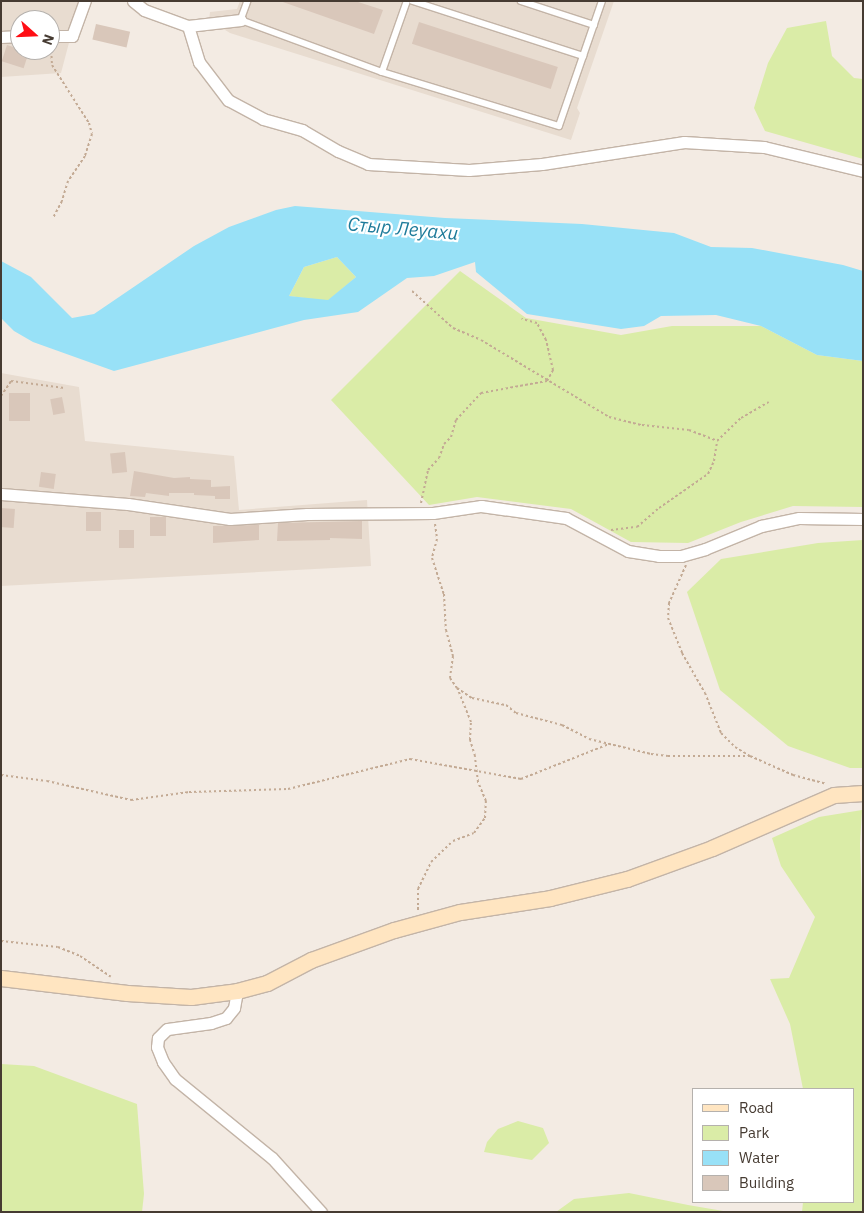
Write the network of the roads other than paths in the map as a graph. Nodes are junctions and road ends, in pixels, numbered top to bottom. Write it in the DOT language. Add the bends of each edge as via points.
graph roads {
  1 [pos="85,1"];
  2 [pos="133,1"];
  3 [pos="248,1"];
  4 [pos="407,1"];
  5 [pos="413,1"];
  6 [pos="521,1"];
  7 [pos="602,1"];
  8 [pos="242,20"];
  9 [pos="594,25"];
  10 [pos="188,26"];
  11 [pos="60,36"];
  12 [pos="583,56"];
  13 [pos="382,72"];
  14 [pos="863,171"];
  15 [pos="1,494"];
  16 [pos="863,519"];
  17 [pos="863,793"];
  18 [pos="1,978"];
  19 [pos="237,991"];
  20 [pos="321,1212"];
  1 -- 11 [label="street" via="72,36"];
  2 -- 10 [label="street" via="144,10"];
  3 -- 8 [label="lane"];
  4 -- 13 [label="lane"];
  5 -- 12 [label="lane"];
  6 -- 9 [label="lane"];
  7 -- 9 [label="lane"];
  8 -- 10 [label="street"];
  8 -- 13 [label="lane"];
  9 -- 12 [label="lane"];
  10 -- 14 [label="street" via="199,62 228,100 263,119 302,130 368,164 469,170 542,164 684,142 764,147"];
  12 -- 13 [label="lane" via="559,126"];
  15 -- 16 [label="street" via="128,504 230,519 306,514 433,513 481,506 566,518 628,551 659,556 696,552 761,526 799,518"];
  17 -- 19 [label="main road" via="834,795 712,848 627,879 550,898 460,912 414,924 311,960 268,983"];
  18 -- 19 [label="main road" via="191,997"];
  19 -- 20 [label="street" via="234,1008 226,1018 167,1029 158,1038 160,1055 175,1079 272,1158"];
}
